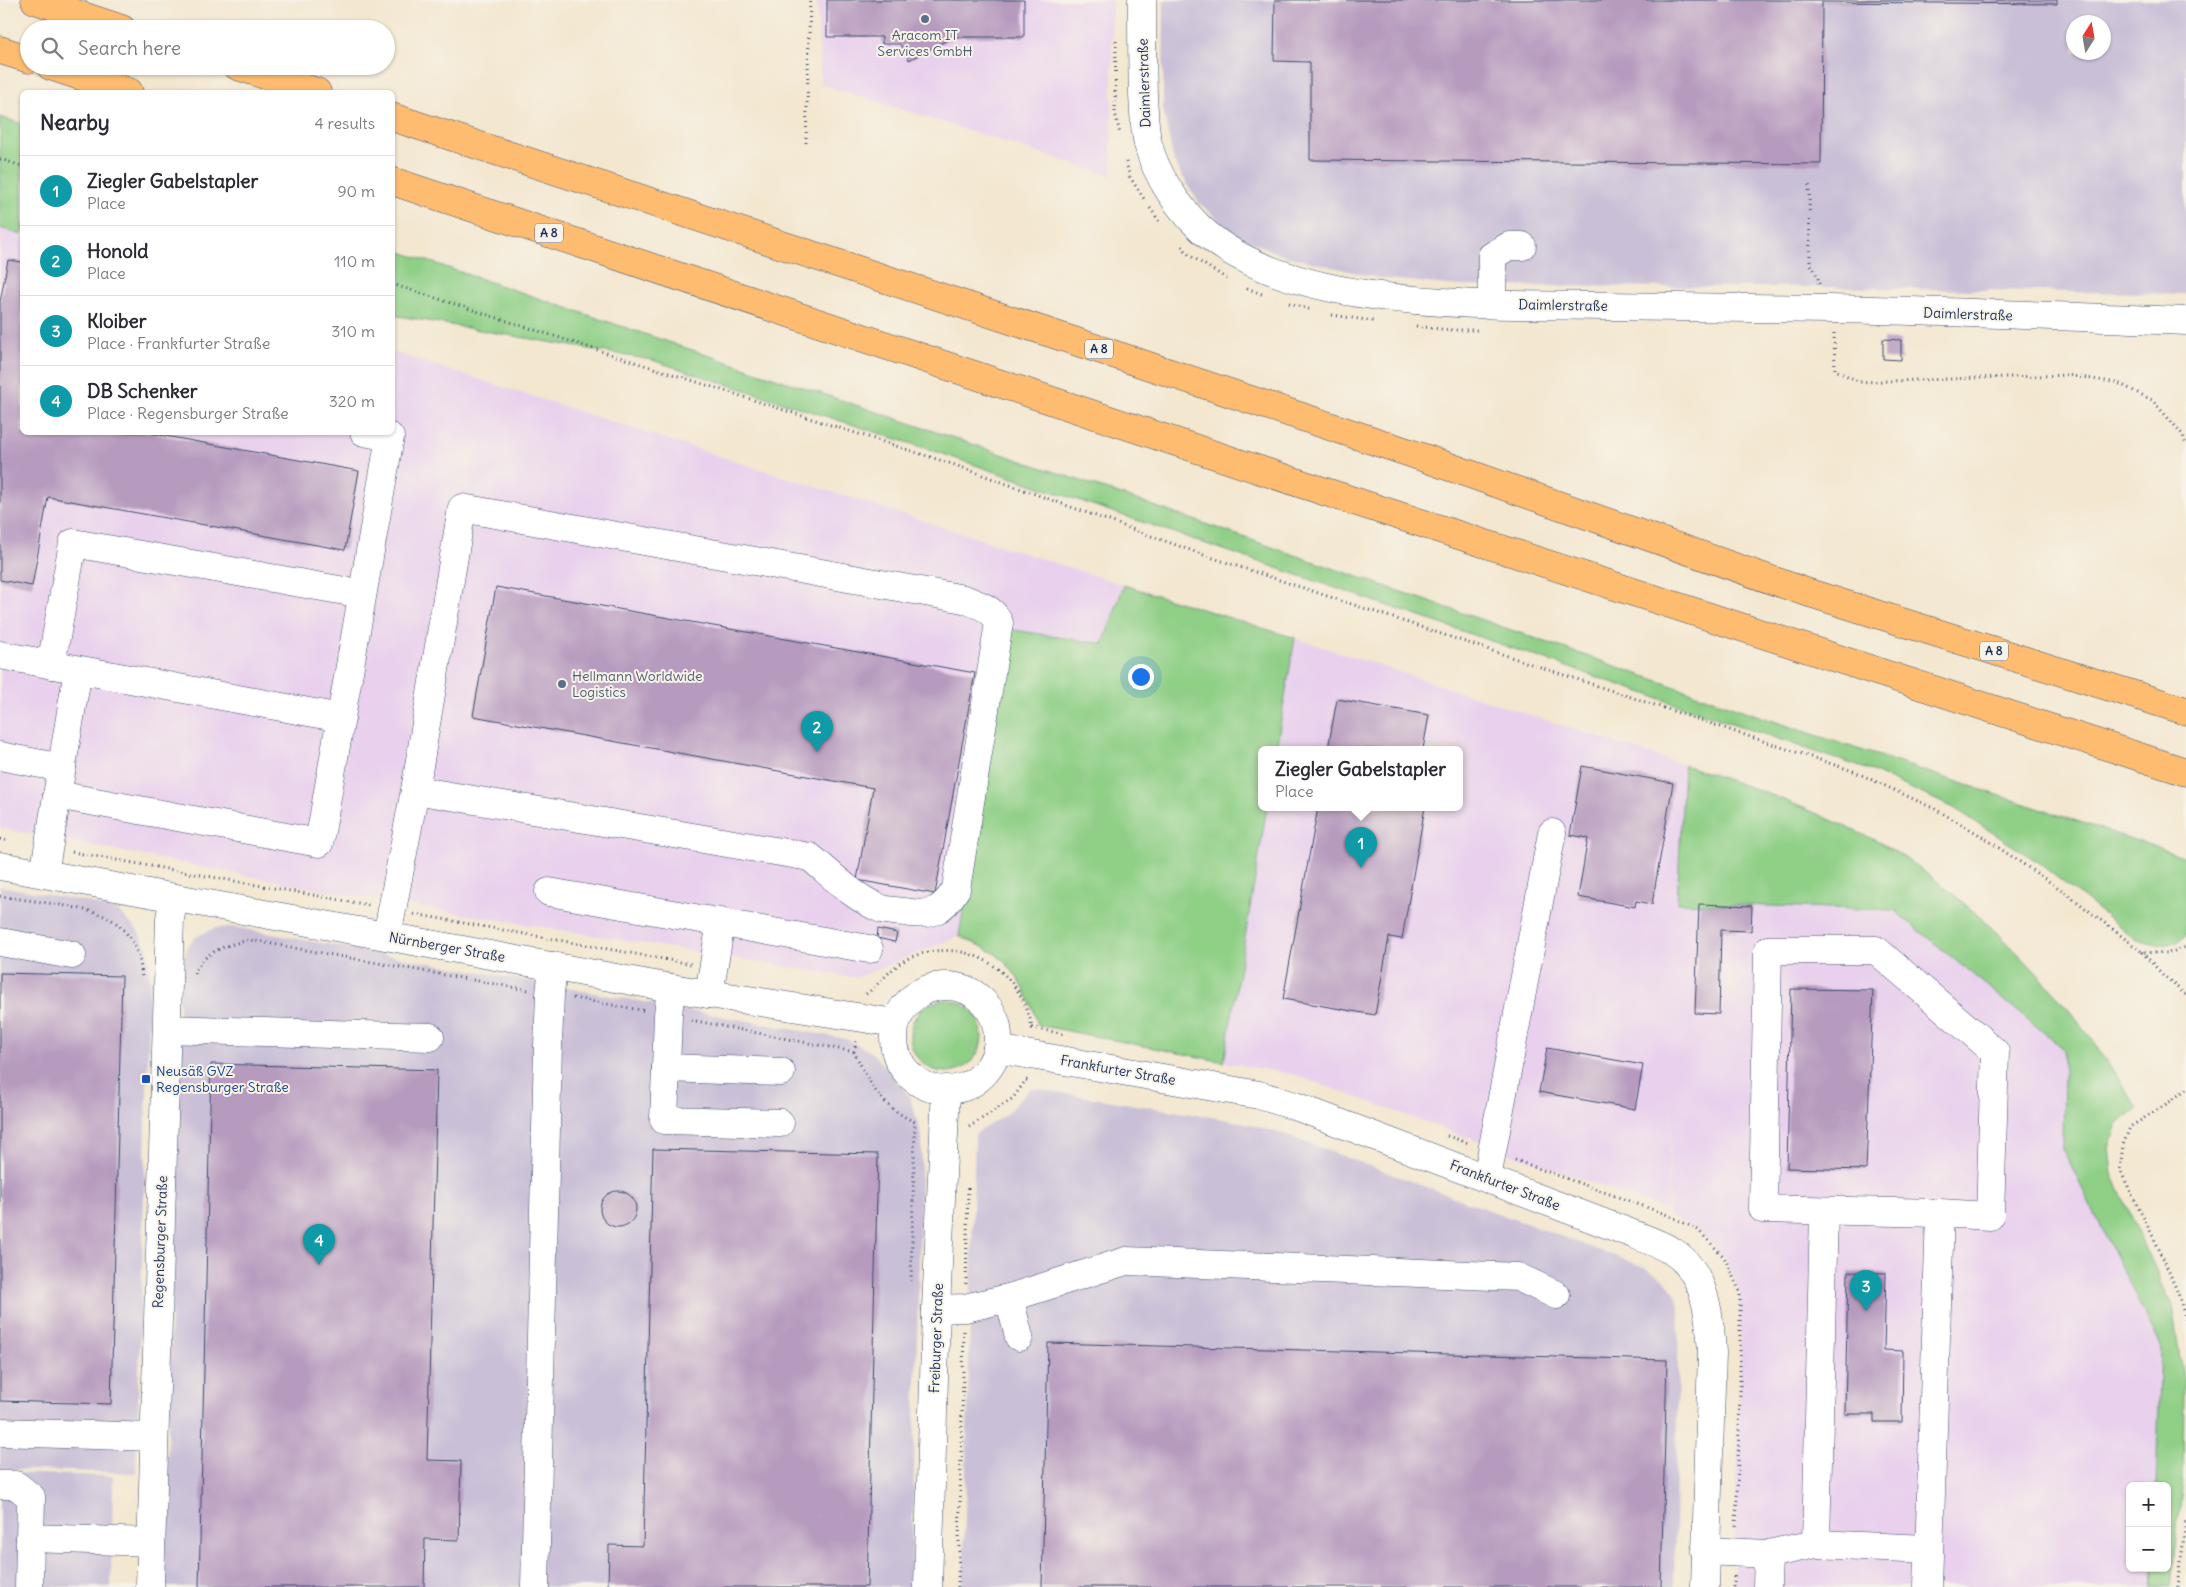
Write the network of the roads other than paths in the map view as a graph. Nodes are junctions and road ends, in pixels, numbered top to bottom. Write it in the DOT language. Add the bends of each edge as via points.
graph roads {
  1 [pos="35,0"];
  2 [pos="1142,0"];
  3 [pos="95,20"];
  4 [pos="0,50"];
  5 [pos="20,56"];
  6 [pos="77,75"];
  7 [pos="264,75"];
  8 [pos="123,90"];
  9 [pos="311,90"];
  10 [pos="395,118"];
  11 [pos="395,182"];
  12 [pos="1522,246"];
  13 [pos="1492,304"];
  14 [pos="2186,321"];
  15 [pos="380,435"];
  16 [pos="362,594"];
  17 [pos="0,656"];
  18 [pos="51,665"];
  19 [pos="78,670"];
  20 [pos="2186,711"];
  21 [pos="341,718"];
  22 [pos="0,756"];
  23 [pos="62,768"];
  24 [pos="2186,772"];
  25 [pos="415,790"];
  26 [pos="57,795"];
  27 [pos="1552,833"];
  28 [pos="0,866"];
  29 [pos="44,874"];
  30 [pos="549,892"];
  31 [pos="174,898"];
  32 [pos="721,922"];
  33 [pos="387,936"];
  34 [pos="0,942"];
  35 [pos="869,949"];
  36 [pos="72,955"];
  37 [pos="553,966"];
  38 [pos="671,988"];
  39 [pos="709,994"];
  40 [pos="895,1023"];
  41 [pos="167,1029"];
  42 [pos="430,1037"];
  43 [pos="997,1049"];
  44 [pos="666,1068"];
  45 [pos="781,1072"];
  46 [pos="946,1089"];
  47 [pos="780,1123"];
  48 [pos="1487,1178"];
  49 [pos="1824,1211"];
  50 [pos="1940,1213"];
  51 [pos="1556,1295"];
  52 [pos="1009,1298"];
  53 [pos="936,1308"];
  54 [pos="1018,1337"];
  55 [pos="0,1432"];
  56 [pos="154,1437"];
  57 [pos="0,1485"];
  58 [pos="30,1538"];
  59 [pos="151,1542"];
  60 [pos="1816,1544"];
  61 [pos="1928,1549"];
  62 [pos="1705,1551"];
  63 [pos="1768,1554"];
  64 [pos="29,1587"];
  65 [pos="150,1587"];
  66 [pos="535,1587"];
  67 [pos="928,1587"];
  68 [pos="1705,1587"];
  69 [pos="1767,1587"];
  70 [pos="1928,1587"];
  1 -- 3 [label="highway"];
  2 -- 13 [label="street, Daimlerstraße" via="1148,143 1168,188 1200,228 1250,261 1316,285 1372,295"];
  4 -- 5 [label="highway"];
  6 -- 8 [label="highway"];
  7 -- 9 [label="highway"];
  10 -- 20 [label="highway, A 8" via="1413,454 1803,591"];
  11 -- 24 [label="highway, A 8" via="1342,498"];
  12 -- 13 [label="street" via="1509,246 1492,256"];
  13 -- 14 [label="street, Daimlerstraße" via="1832,309"];
  15 -- 16 [label="street" via="390,437"];
  16 -- 18 [label="street" via="73,543"];
  16 -- 21 [label="street"];
  17 -- 18 [label="street"];
  18 -- 19 [label="street"];
  19 -- 21 [label="street"];
  19 -- 23 [label="street"];
  21 -- 26 [label="street" via="320,843"];
  22 -- 23 [label="street"];
  23 -- 26 [label="street"];
  25 -- 25 [label="street" via="462,508 964,599 985,607 995,614 999,623 956,889 950,900 937,911 914,914 882,909 854,893 810,857"];
  25 -- 33 [label="street"];
  26 -- 29 [label="street"];
  27 -- 48 [label="street"];
  28 -- 29 [label="street, Nürnberger Straße"];
  29 -- 31 [label="street, Nürnberger Straße"];
  30 -- 32 [label="street"];
  31 -- 33 [label="street, Nürnberger Straße"];
  31 -- 41 [label="street, Regensburger Straße" via="170,918"];
  32 -- 35 [label="street"];
  32 -- 39 [label="street"];
  33 -- 37 [label="street, Nürnberger Straße"];
  34 -- 36 [label="street"];
  37 -- 38 [label="street, Nürnberger Straße"];
  37 -- 66 [label="street"];
  38 -- 39 [label="street, Nürnberger Straße"];
  38 -- 44 [label="street"];
  39 -- 40 [label="street, Nürnberger Straße"];
  40 -- 43 [label="street" via="903,1007 916,995 932,987 950,985 967,990 982,1000 993,1014 998,1031"];
  40 -- 46 [label="street" via="894,1041 898,1058 908,1073 922,1084"];
  41 -- 42 [label="street"];
  41 -- 56 [label="street, Regensburger Straße"];
  43 -- 46 [label="street" via="982,1076 969,1084"];
  43 -- 48 [label="street, Frankfurter Straße" via="1259,1095"];
  44 -- 45 [label="street"];
  44 -- 47 [label="street" via="664,1120"];
  46 -- 53 [label="street, Freiburger Straße"];
  48 -- 62 [label="street, Frankfurter Straße" via="1673,1252 1693,1272 1705,1297 1712,1343"];
  49 -- 50 [label="street"];
  49 -- 50 [label="street" via="1763,1209 1768,950 1876,950 1995,1052 1990,1216"];
  49 -- 60 [label="street"];
  50 -- 61 [label="street"];
  51 -- 52 [label="street" via="1518,1276 1126,1260"];
  52 -- 53 [label="street" via="965,1308"];
  52 -- 54 [label="street"];
  53 -- 67 [label="street, Freiburger Straße"];
  55 -- 56 [label="street"];
  56 -- 59 [label="street, Regensburger Straße"];
  57 -- 58 [label="street" via="16,1486 31,1498"];
  58 -- 59 [label="street"];
  58 -- 64 [label="street"];
  59 -- 65 [label="street, Regensburger Straße"];
  60 -- 61 [label="street"];
  60 -- 63 [label="street"];
  61 -- 70 [label="street"];
  62 -- 63 [label="street"];
  62 -- 68 [label="street, Frankfurter Straße"];
  63 -- 69 [label="street"];
}
